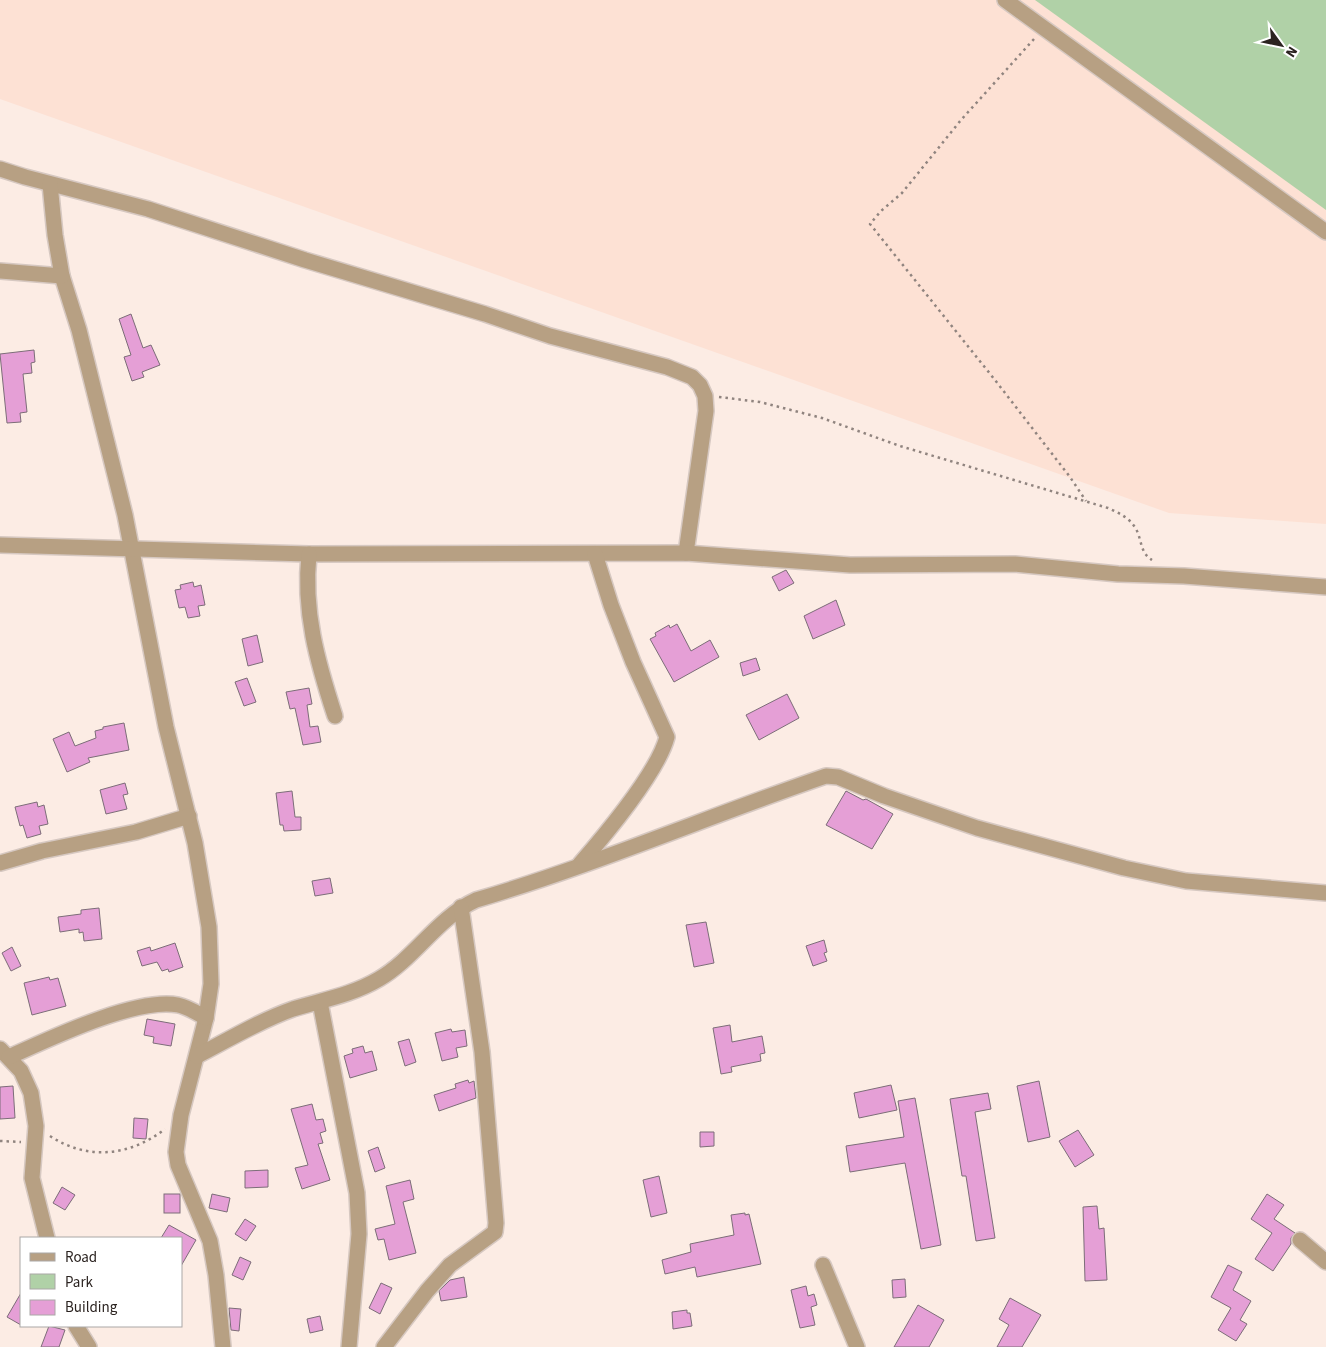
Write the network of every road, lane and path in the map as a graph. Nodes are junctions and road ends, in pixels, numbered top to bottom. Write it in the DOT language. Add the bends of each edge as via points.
graph roads {
  1 [pos="1004,0"];
  2 [pos="1043,28"];
  3 [pos="0,169"];
  4 [pos="50,184"];
  5 [pos="1326,232"];
  6 [pos="0,271"];
  7 [pos="62,276"];
  8 [pos="705,396"];
  9 [pos="1086,502"];
  10 [pos="0,545"];
  11 [pos="131,549"];
  12 [pos="686,553"];
  13 [pos="309,554"];
  14 [pos="595,554"];
  15 [pos="1160,561"];
  16 [pos="1326,587"];
  17 [pos="334,716"];
  18 [pos="189,816"];
  19 [pos="0,863"];
  20 [pos="580,864"];
  21 [pos="1326,893"];
  22 [pos="461,907"];
  23 [pos="320,1002"];
  24 [pos="206,1018"];
  25 [pos="5,1053"];
  26 [pos="197,1056"];
  27 [pos="181,1115"];
  28 [pos="36,1126"];
  29 [pos="0,1141"];
  30 [pos="34,1144"];
  31 [pos="47,1237"];
  32 [pos="1300,1240"];
  33 [pos="1326,1262"];
  34 [pos="823,1264"];
  35 [pos="77,1327"];
  36 [pos="89,1347"];
  37 [pos="223,1347"];
  38 [pos="349,1347"];
  39 [pos="384,1347"];
  40 [pos="857,1347"];
  1 -- 2 [label="street"];
  2 -- 5 [label="street"];
  2 -- 9 [label="path" via="902,193 870,224 995,380"];
  3 -- 4 [label="street"];
  4 -- 7 [label="street"];
  4 -- 8 [label="street" via="148,209 550,336 667,367 692,377"];
  6 -- 7 [label="street"];
  7 -- 11 [label="street" via="79,330"];
  8 -- 9 [label="path" via="760,402 822,418 900,446"];
  8 -- 12 [label="street" via="704,430"];
  9 -- 15 [label="path" via="1108,508 1128,520 1136,528 1144,554"];
  10 -- 11 [label="street"];
  11 -- 13 [label="street"];
  11 -- 18 [label="street" via="166,726"];
  12 -- 14 [label="street"];
  12 -- 16 [label="street" via="850,565 1014,564"];
  13 -- 14 [label="street"];
  13 -- 17 [label="street" via="306,593 309,625"];
  14 -- 20 [label="street" via="633,662 666,737 658,759"];
  18 -- 19 [label="street" via="136,832"];
  18 -- 24 [label="street" via="210,942 211,984"];
  20 -- 21 [label="street" via="616,854 826,776 838,777 977,828 1124,868 1186,881"];
  20 -- 22 [label="street"];
  22 -- 23 [label="street" via="381,978"];
  22 -- 39 [label="street" via="482,1052 495,1232 450,1265"];
  23 -- 26 [label="street" via="270,1019"];
  23 -- 38 [label="street" via="357,1193 359,1234"];
  24 -- 25 [label="street" via="174,1005 133,1010"];
  24 -- 26 [label="street"];
  25 -- 28 [label="street" via="26,1079"];
  26 -- 27 [label="street"];
  27 -- 28 [label="path" via="144,1143 112,1153 64,1143"];
  27 -- 37 [label="street" via="176,1152 178,1165 210,1241"];
  28 -- 30 [label="street"];
  29 -- 30 [label="path"];
  30 -- 31 [label="street" via="32,1178"];
  32 -- 33 [label="street"];
  34 -- 40 [label="street"];
  35 -- 36 [label="street"];
}
